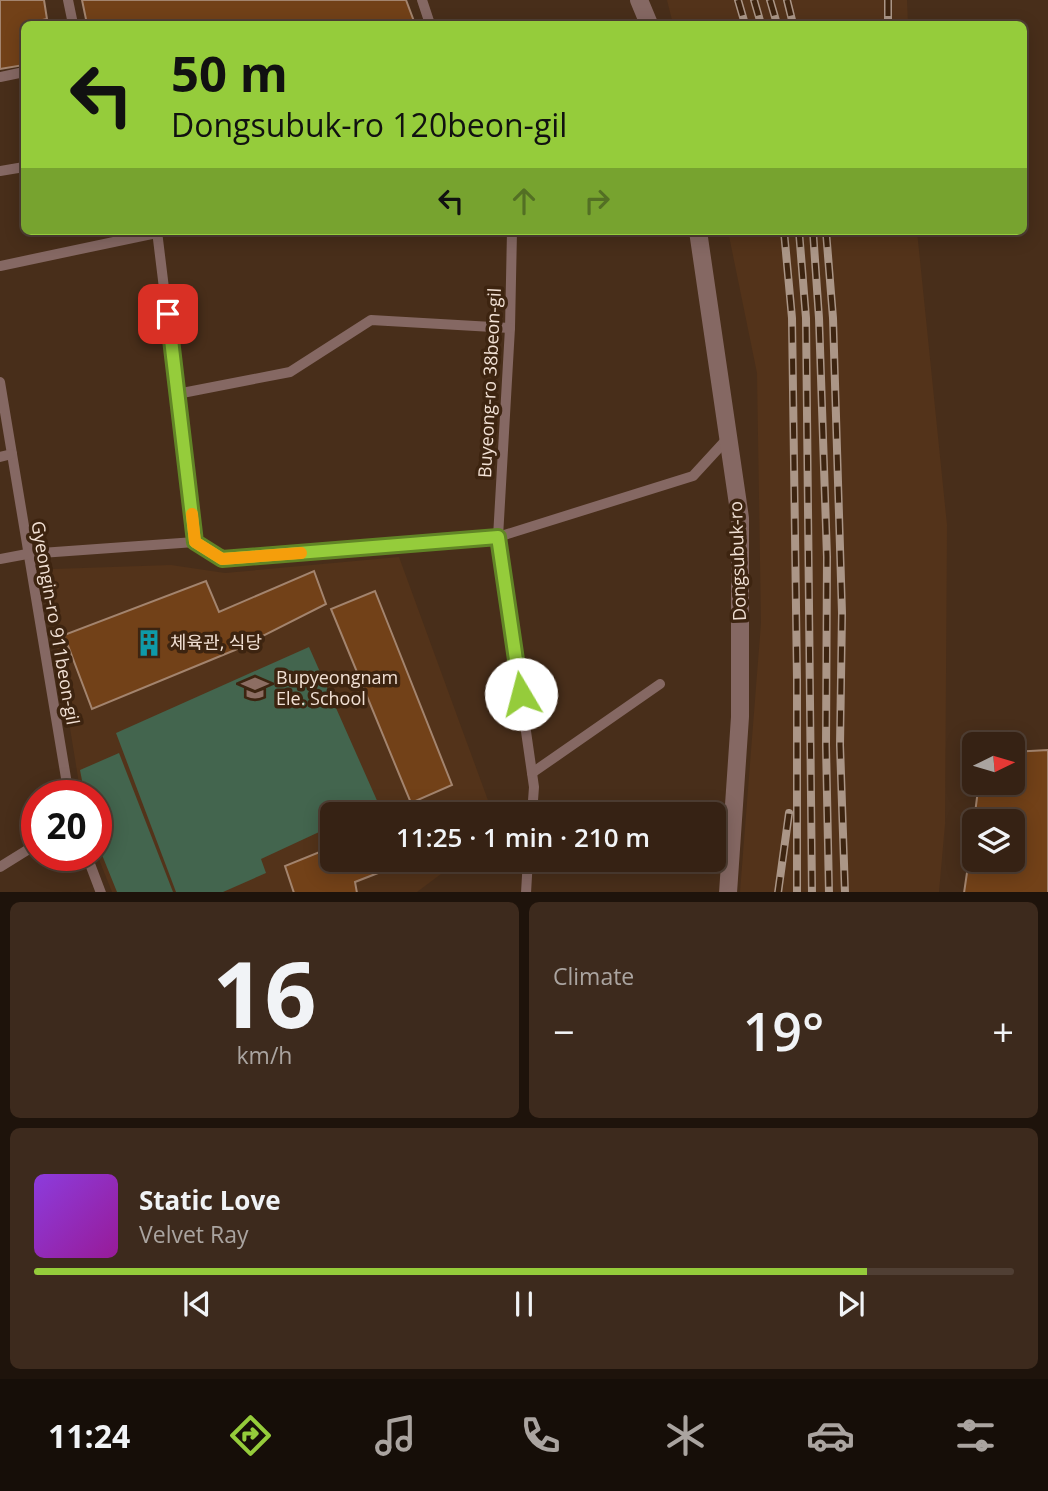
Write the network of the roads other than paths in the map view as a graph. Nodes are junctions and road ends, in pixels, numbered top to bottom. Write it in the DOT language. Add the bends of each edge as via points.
graph roads {
  1 [pos="68,0"];
  2 [pos="422,0"];
  3 [pos="639,0"];
  4 [pos="72,21"];
  5 [pos="428,21"];
  6 [pos="648,21"];
  7 [pos="21,73"];
  8 [pos="0,77"];
  9 [pos="21,168"];
  10 [pos="0,172"];
  11 [pos="146,235"];
  12 [pos="161,235"];
  13 [pos="512,235"];
  14 [pos="699,235"];
  15 [pos="0,265"];
  16 [pos="510,328"];
  17 [pos="0,382"];
  18 [pos="177,394"];
  19 [pos="727,439"];
  20 [pos="12,454"];
  21 [pos="0,457"];
  22 [pos="498,537"];
  23 [pos="195,542"];
  24 [pos="27,554"];
  25 [pos="0,559"];
  26 [pos="660,684"];
  27 [pos="532,773"];
  28 [pos="66,780"];
  29 [pos="533,802"];
  30 [pos="21,854"];
  31 [pos="0,867"];
  32 [pos="92,871"];
  33 [pos="527,872"];
  34 [pos="101,892"];
  35 [pos="526,892"];
  36 [pos="728,892"];
  1 -- 4 [label="lane"];
  2 -- 5 [label="lane"];
  3 -- 6 [label="street"];
  7 -- 8 [label="lane"];
  9 -- 10 [label="lane"];
  11 -- 15 [label="lane"];
  12 -- 18 [label="lane"];
  13 -- 16 [label="lane, Buyeong-ro 38beon-gil"];
  14 -- 19 [label="street, Dongsubuk-ro"];
  16 -- 18 [label="lane" via="371,320 290,372"];
  16 -- 22 [label="lane, Buyeong-ro 38beon-gil"];
  17 -- 20 [label="lane, Gyeongin-ro 911beon-gil"];
  18 -- 23 [label="lane"];
  19 -- 22 [label="lane" via="693,476"];
  19 -- 36 [label="street, Dongsubuk-ro" via="740,518 741,602 740,717"];
  20 -- 21 [label="lane"];
  20 -- 24 [label="lane, Gyeongin-ro 911beon-gil"];
  22 -- 23 [label="lane" via="222,559"];
  22 -- 27 [label="lane, Buyeong-ro 38beon-gil"];
  23 -- 24 [label="lane"];
  24 -- 25 [label="lane"];
  24 -- 28 [label="lane, Gyeongin-ro 911beon-gil"];
  26 -- 27 [label="lane"];
  27 -- 29 [label="lane, Buyeong-ro 38beon-gil"];
  30 -- 31 [label="lane"];
  32 -- 34 [label="lane"];
  33 -- 35 [label="lane"];
}
